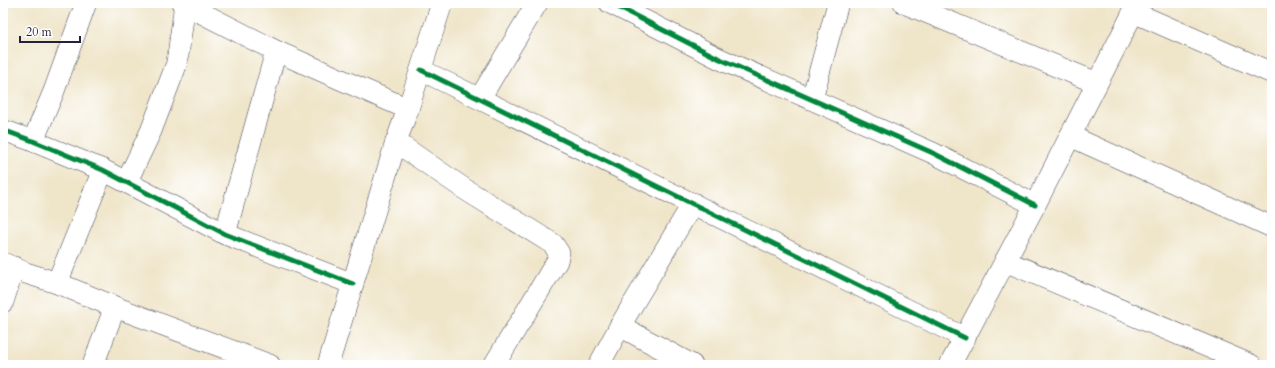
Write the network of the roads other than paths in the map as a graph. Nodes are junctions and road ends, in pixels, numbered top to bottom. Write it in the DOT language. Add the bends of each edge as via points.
graph roads {
  1 [pos="86,3"];
  2 [pos="184,3"];
  3 [pos="442,3"];
  4 [pos="537,3"];
  5 [pos="610,3"];
  6 [pos="838,3"];
  7 [pos="904,3"];
  8 [pos="1136,7"];
  9 [pos="276,51"];
  10 [pos="421,70"];
  11 [pos="1272,73"];
  12 [pos="1097,83"];
  13 [pos="480,98"];
  14 [pos="812,99"];
  15 [pos="408,109"];
  16 [pos="3,130"];
  17 [pos="1070,136"];
  18 [pos="33,141"];
  19 [pos="396,142"];
  20 [pos="103,170"];
  21 [pos="127,181"];
  22 [pos="693,203"];
  23 [pos="1035,205"];
  24 [pos="1272,227"];
  25 [pos="225,234"];
  26 [pos="1005,261"];
  27 [pos="8,265"];
  28 [pos="57,283"];
  29 [pos="353,284"];
  30 [pos="3,302"];
  31 [pos="115,307"];
  32 [pos="620,326"];
  33 [pos="965,338"];
  34 [pos="93,365"];
  35 [pos="270,365"];
  36 [pos="328,365"];
  37 [pos="494,365"];
  38 [pos="599,365"];
  39 [pos="692,365"];
  40 [pos="950,365"];
  41 [pos="1251,365"];
  1 -- 18 [label="street"];
  2 -- 9 [label="street"];
  2 -- 21 [label="street" via="176,63 151,131"];
  3 -- 10 [label="street"];
  4 -- 13 [label="street"];
  5 -- 14 [label="street" via="720,59"];
  6 -- 14 [label="street"];
  7 -- 12 [label="street"];
  8 -- 11 [label="street"];
  8 -- 12 [label="street"];
  9 -- 15 [label="street"];
  9 -- 25 [label="street"];
  10 -- 13 [label="street"];
  10 -- 15 [label="street"];
  12 -- 17 [label="street"];
  13 -- 22 [label="street"];
  14 -- 23 [label="street" via="932,153"];
  15 -- 19 [label="street"];
  16 -- 18 [label="street"];
  17 -- 23 [label="street"];
  17 -- 24 [label="street"];
  18 -- 20 [label="street"];
  19 -- 29 [label="street"];
  19 -- 37 [label="street" via="466,190 553,244 559,253 557,261"];
  20 -- 21 [label="street"];
  20 -- 28 [label="street"];
  21 -- 25 [label="street"];
  22 -- 32 [label="street"];
  22 -- 33 [label="street"];
  23 -- 26 [label="street"];
  25 -- 29 [label="street"];
  26 -- 33 [label="street"];
  26 -- 41 [label="street"];
  27 -- 28 [label="street"];
  27 -- 30 [label="street"];
  28 -- 31 [label="street"];
  29 -- 36 [label="street"];
  31 -- 34 [label="street"];
  31 -- 35 [label="street"];
  32 -- 38 [label="street"];
  32 -- 39 [label="street"];
  33 -- 40 [label="street"];
}
